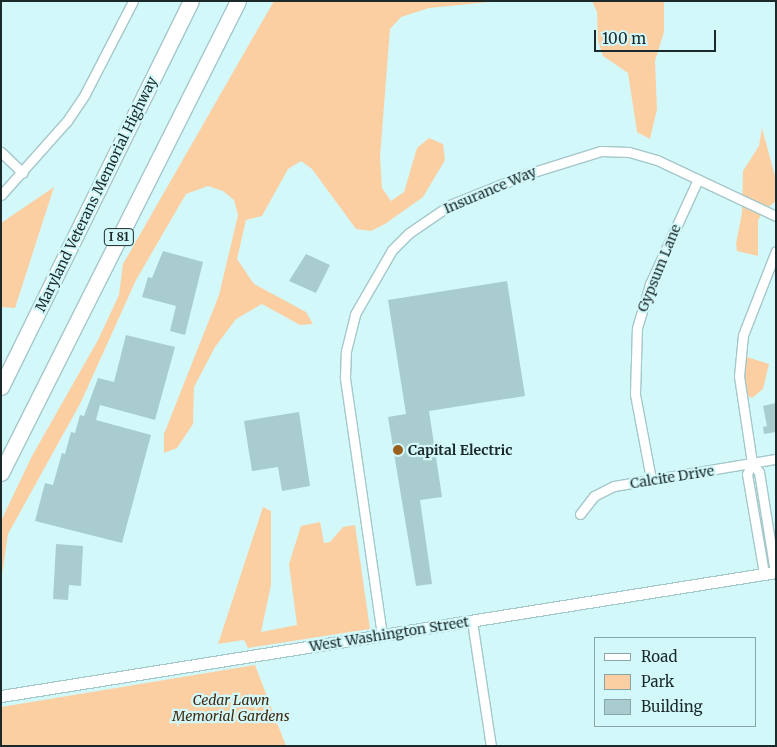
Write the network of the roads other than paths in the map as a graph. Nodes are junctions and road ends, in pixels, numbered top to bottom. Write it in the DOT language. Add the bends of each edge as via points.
graph roads {
  1 [pos="133,1"];
  2 [pos="191,1"];
  3 [pos="238,1"];
  4 [pos="1,152"];
  5 [pos="23,173"];
  6 [pos="698,179"];
  7 [pos="1,195"];
  8 [pos="776,216"];
  9 [pos="776,251"];
  10 [pos="1,387"];
  11 [pos="776,459"];
  12 [pos="752,464"];
  13 [pos="1,473"];
  14 [pos="651,479"];
  15 [pos="580,514"];
  16 [pos="771,572"];
  17 [pos="472,621"];
  18 [pos="382,635"];
  19 [pos="1,696"];
  20 [pos="492,746"];
  1 -- 5 [label="street" via="85,94"];
  2 -- 10 [label="highway, Maryland Veterans Memorial Highway"];
  3 -- 13 [label="highway, I 81"];
  4 -- 5 [label="street"];
  5 -- 7 [label="street"];
  6 -- 8 [label="street, Insurance Way"];
  6 -- 14 [label="street, Gypsum Lane" via="650,284 637,328 635,394"];
  6 -- 18 [label="street, Insurance Way" via="629,152 601,151 574,158 450,205 409,233 378,270 350,330 345,377"];
  9 -- 12 [label="street" via="748,315 741,347 741,394"];
  11 -- 12 [label="street, Calcite Drive"];
  12 -- 14 [label="street, Calcite Drive"];
  12 -- 16 [label="street" via="759,472"];
  14 -- 15 [label="street, Calcite Drive" via="606,488 594,496"];
  16 -- 17 [label="main road, West Washington Street"];
  17 -- 18 [label="main road, West Washington Street"];
  17 -- 20 [label="street"];
  18 -- 19 [label="main road, West Washington Street"];
}
